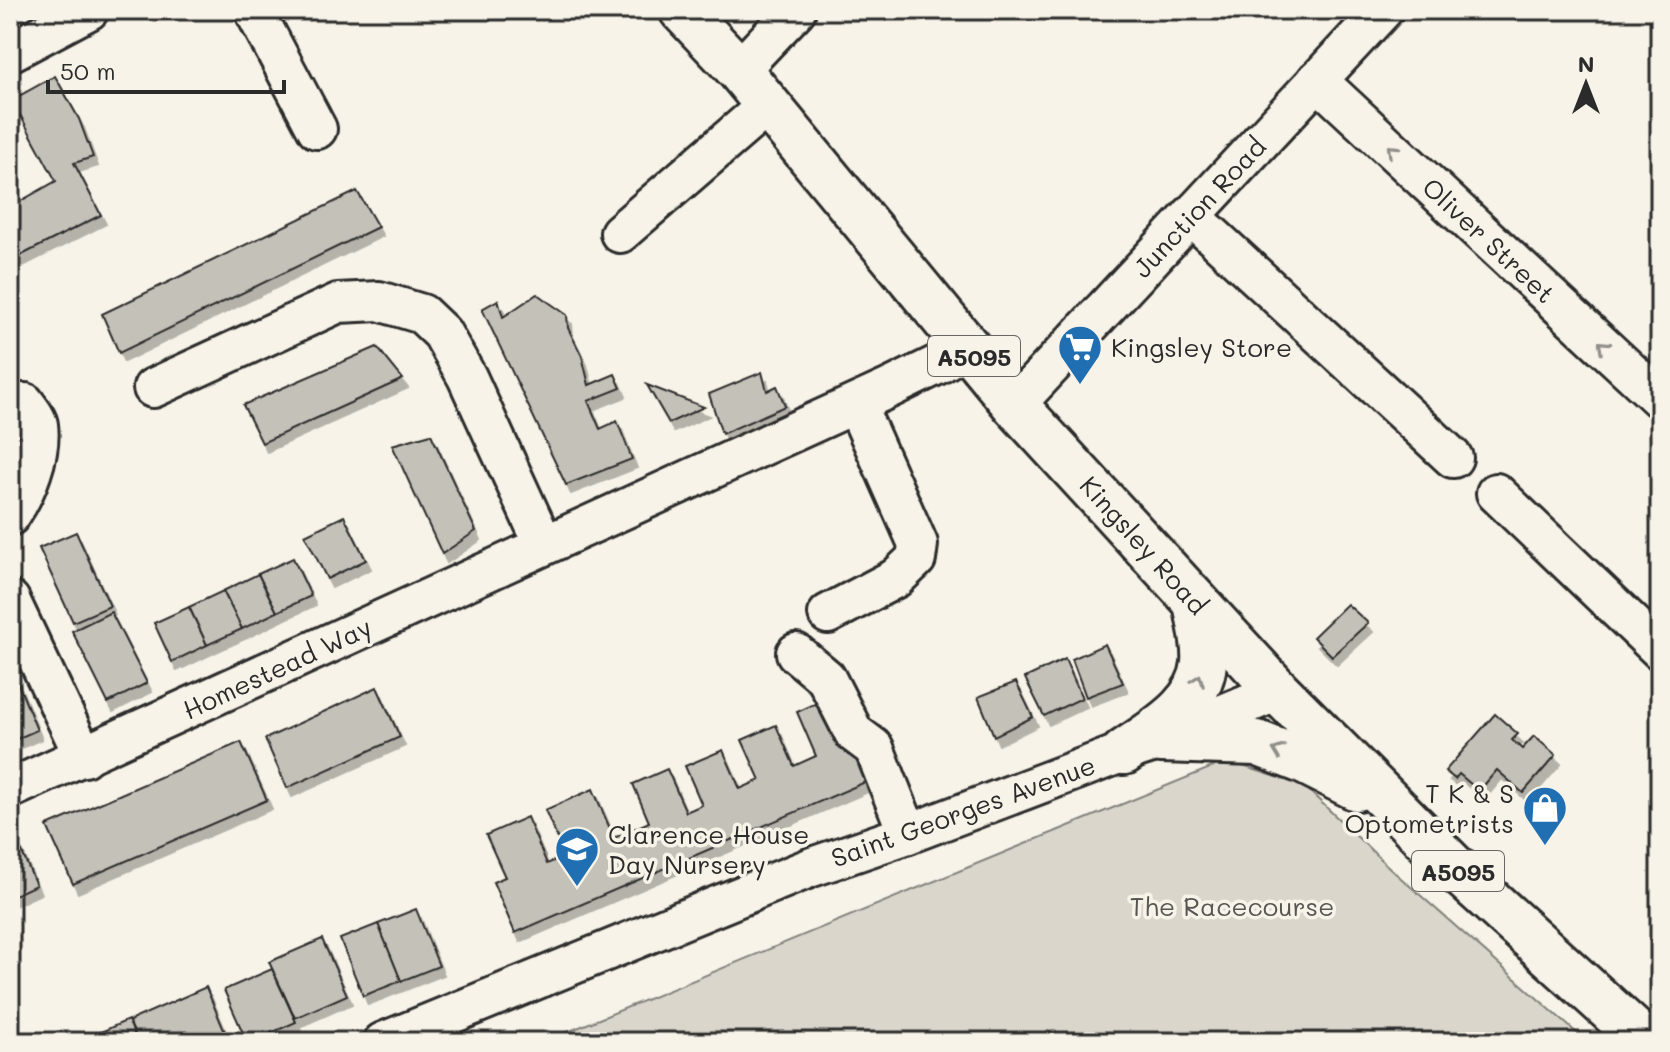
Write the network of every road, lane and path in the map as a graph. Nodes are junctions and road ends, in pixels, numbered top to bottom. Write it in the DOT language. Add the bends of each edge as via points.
graph roads {
  1 [pos="254,10"];
  2 [pos="682,10"];
  3 [pos="796,10"];
  4 [pos="1383,10"];
  5 [pos="79,12"];
  6 [pos="18,34"];
  7 [pos="739,70"];
  8 [pos="1317,80"];
  9 [pos="767,106"];
  10 [pos="317,129"];
  11 [pos="1191,216"];
  12 [pos="620,233"];
  13 [pos="967,347"];
  14 [pos="172,389"];
  15 [pos="1660,399"];
  16 [pos="10,404"];
  17 [pos="856,404"];
  18 [pos="1015,405"];
  19 [pos="1453,458"];
  20 [pos="1496,493"];
  21 [pos="10,516"];
  22 [pos="544,545"];
  23 [pos="10,600"];
  24 [pos="1196,602"];
  25 [pos="828,614"];
  26 [pos="1660,650"];
  27 [pos="796,653"];
  28 [pos="1278,691"];
  29 [pos="1142,746"];
  30 [pos="84,757"];
  31 [pos="10,789"];
  32 [pos="1398,811"];
  33 [pos="908,834"];
  34 [pos="383,1042"];
  35 [pos="1646,1042"];
  1 -- 10 [label="street"];
  2 -- 7 [label="main road, Kingsley Road / A5095"];
  3 -- 7 [label="street"];
  4 -- 8 [label="street, Junction Road"];
  5 -- 6 [label="street"];
  7 -- 9 [label="main road, Kingsley Road / A5095"];
  8 -- 11 [label="street, Junction Road"];
  15 -- 8 [label="street, Oliver Street, one-way"];
  9 -- 12 [label="street"];
  9 -- 13 [label="main road, Kingsley Road / A5095"];
  11 -- 18 [label="street, Junction Road"];
  11 -- 19 [label="street"];
  13 -- 17 [label="street, Homestead Way"];
  13 -- 18 [label="main road, Kingsley Road / A5095"];
  14 -- 22 [label="street" via="338,303 379,301 422,314 442,333 467,377"];
  16 -- 21 [label="street" via="25,403 38,423 36,461"];
  17 -- 22 [label="street, Homestead Way"];
  17 -- 25 [label="street" via="918,544 916,559 896,578"];
  18 -- 24 [label="main road, Kingsley Road / A5095"];
  20 -- 26 [label="street"];
  22 -- 30 [label="street, Homestead Way"];
  23 -- 30 [label="street"];
  24 -- 28 [label="main road, Kingsley Road / A5095"];
  29 -- 24 [label="main road, one-way" via="1198,687 1204,663"];
  27 -- 33 [label="street" via="826,678 854,733 874,748"];
  28 -- 29 [label="street, Saint Georges Avenue"];
  28 -- 32 [label="main road, Kingsley Road / A5095"];
  32 -- 29 [label="main road, one-way" via="1330,773 1257,743"];
  29 -- 33 [label="street, Saint Georges Avenue"];
  30 -- 31 [label="street, Homestead Way"];
  32 -- 35 [label="main road, Kingsley Road / A5095"];
  33 -- 34 [label="street, Saint Georges Avenue" via="812,867"];
}
